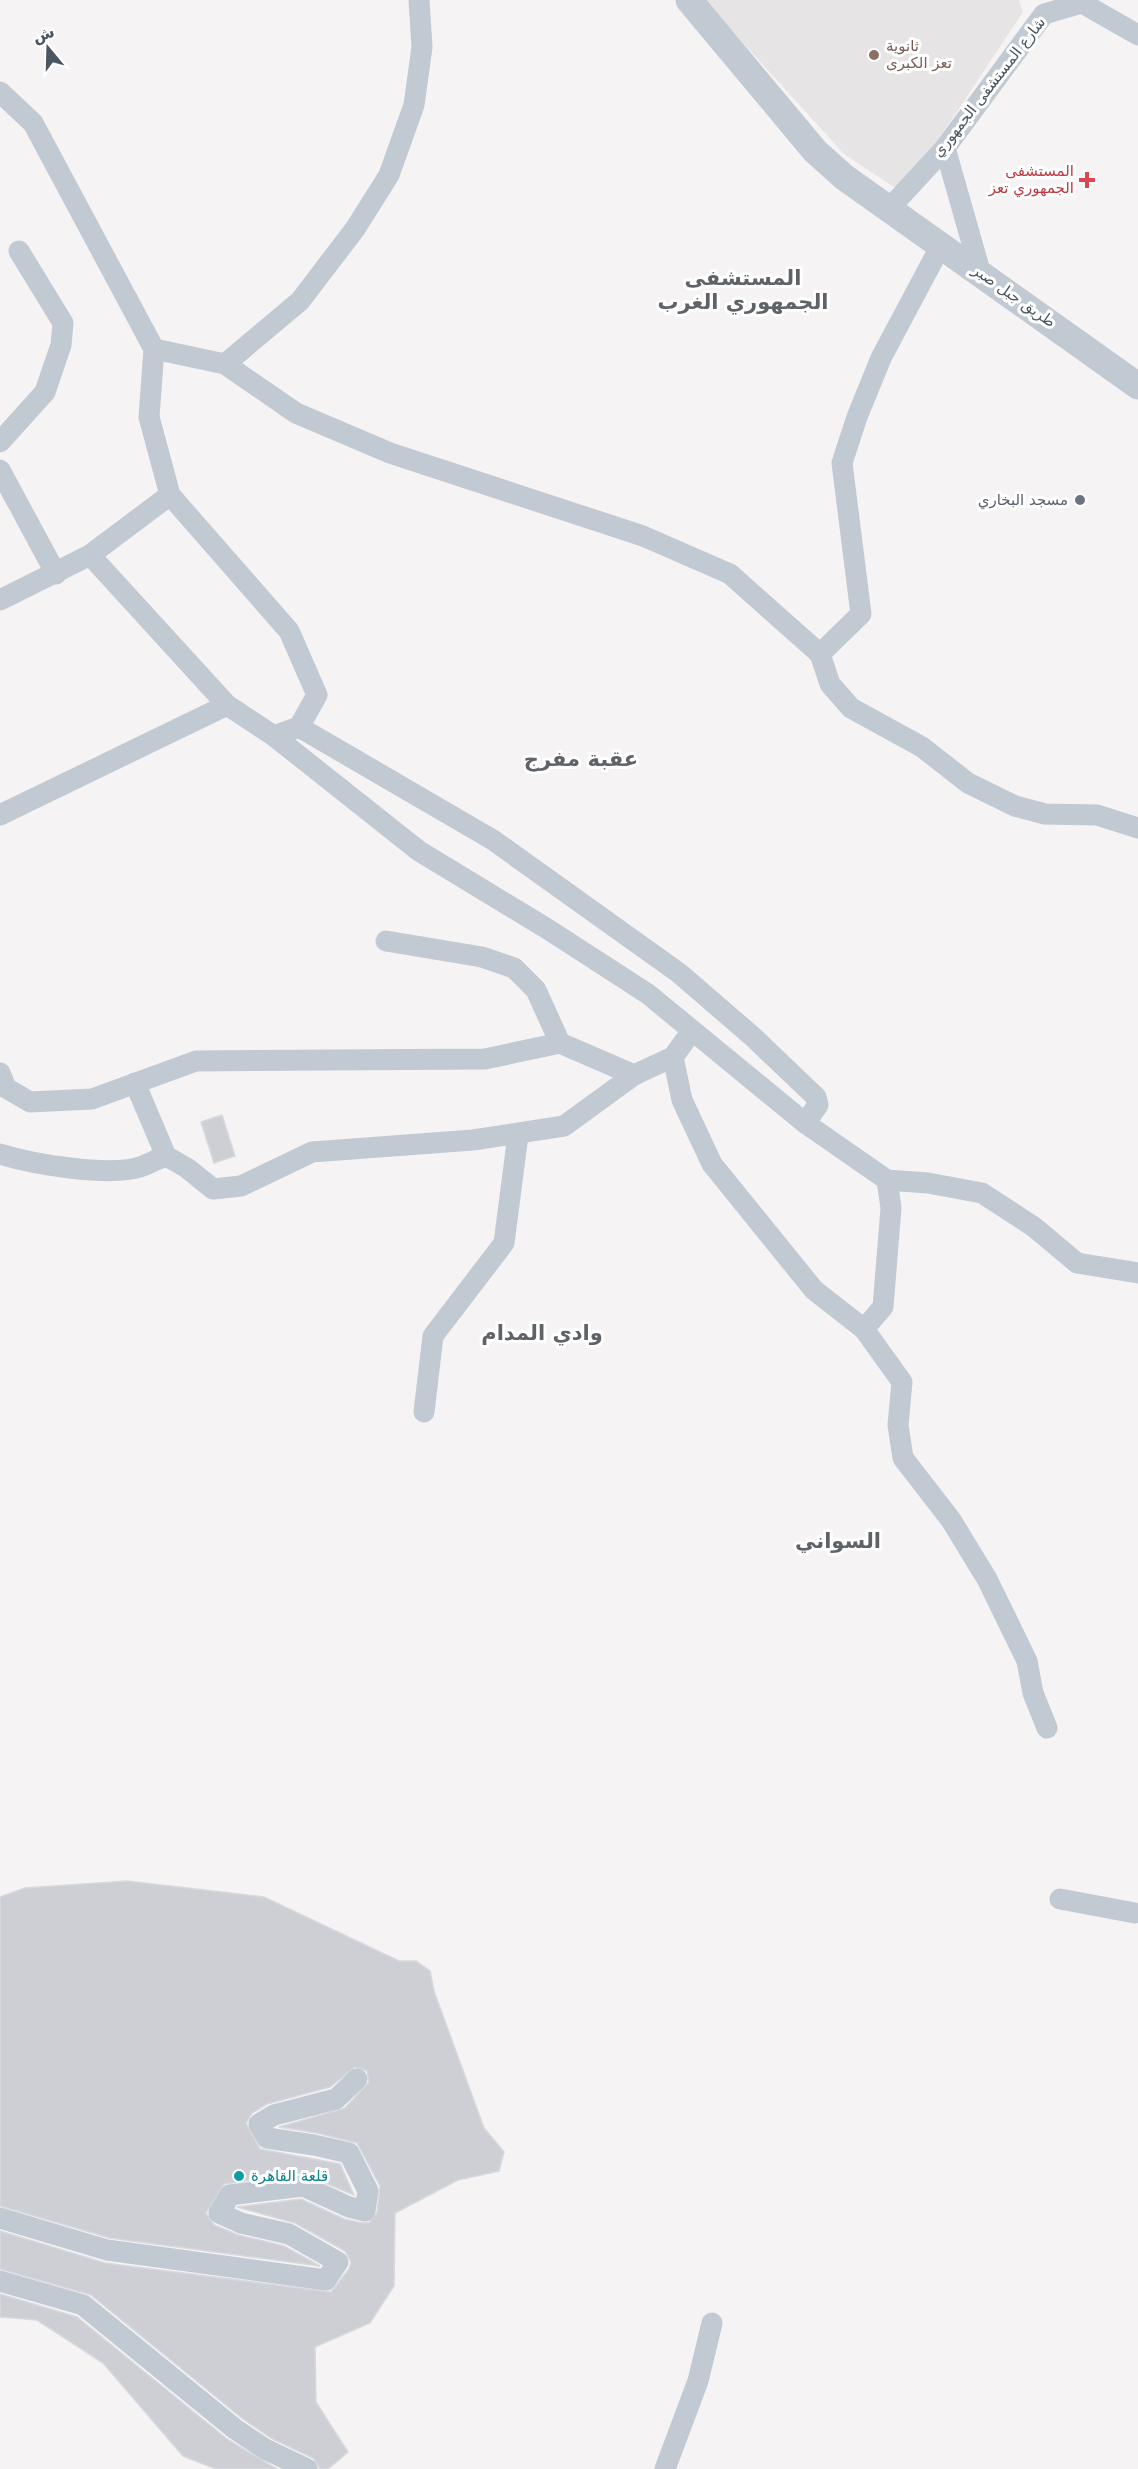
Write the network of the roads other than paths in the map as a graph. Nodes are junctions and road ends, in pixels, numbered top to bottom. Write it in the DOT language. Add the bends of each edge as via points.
graph roads {
  1 [pos="419,0"];
  2 [pos="689,0"];
  3 [pos="1138,35"];
  4 [pos="0,92"];
  5 [pos="945,148"];
  6 [pos="888,210"];
  7 [pos="940,247"];
  8 [pos="19,251"];
  9 [pos="980,271"];
  10 [pos="154,349"];
  11 [pos="225,363"];
  12 [pos="1138,386"];
  13 [pos="0,442"];
  14 [pos="0,470"];
  15 [pos="170,495"];
  16 [pos="90,555"];
  17 [pos="56,574"];
  18 [pos="0,600"];
  19 [pos="820,654"];
  20 [pos="227,705"];
  21 [pos="299,727"];
  22 [pos="274,736"];
  23 [pos="0,815"];
  24 [pos="1138,828"];
  25 [pos="386,942"];
  26 [pos="692,1031"];
  27 [pos="560,1043"];
  28 [pos="674,1057"];
  29 [pos="0,1072"];
  30 [pos="634,1075"];
  31 [pos="135,1083"];
  32 [pos="805,1123"];
  33 [pos="518,1135"];
  34 [pos="0,1154"];
  35 [pos="166,1156"];
  36 [pos="887,1180"];
  37 [pos="1138,1273"];
  38 [pos="864,1329"];
  39 [pos="424,1412"];
  40 [pos="1047,1728"];
  41 [pos="1060,1899"];
  42 [pos="1137,1914"];
  43 [pos="357,2079"];
  44 [pos="0,2218"];
  45 [pos="0,2282"];
  46 [pos="712,2324"];
  47 [pos="307,2469"];
  48 [pos="665,2469"];
  1 -- 11 [label="street" via="422,47 414,105 389,175 356,229 300,301"];
  2 -- 6 [label="street, طريق جبل صبر" via="815,151"];
  3 -- 5 [label="street, شارع المستشفى الجمهوري" via="1082,3 1044,14"];
  4 -- 10 [label="street" via="33,123"];
  5 -- 6 [label="street, شارع المستشفى الجمهوري"];
  5 -- 9 [label="street"];
  6 -- 7 [label="street, طريق جبل صبر"];
  7 -- 9 [label="street, طريق جبل صبر"];
  7 -- 19 [label="street" via="882,358 842,463 861,614"];
  8 -- 13 [label="street" via="63,323 61,345 45,393"];
  9 -- 12 [label="street, طريق جبل صبر"];
  10 -- 11 [label="street"];
  10 -- 15 [label="street" via="148,417"];
  11 -- 19 [label="street" via="296,413 390,453 643,536 730,574"];
  14 -- 17 [label="street"];
  15 -- 16 [label="street"];
  15 -- 21 [label="street" via="289,631 317,695"];
  16 -- 17 [label="street"];
  16 -- 20 [label="street"];
  17 -- 18 [label="street"];
  19 -- 24 [label="street" via="830,684 851,708 922,747 968,783 1015,806 1045,814 1097,815"];
  20 -- 22 [label="street"];
  20 -- 23 [label="street"];
  21 -- 22 [label="street"];
  21 -- 32 [label="street" via="493,840 679,973 816,1097 818,1105"];
  22 -- 26 [label="street" via="419,851 648,994"];
  25 -- 27 [label="street" via="482,957 514,968 536,990"];
  26 -- 28 [label="street"];
  26 -- 32 [label="street"];
  27 -- 30 [label="street"];
  27 -- 31 [label="street" via="485,1059 196,1061"];
  28 -- 30 [label="street"];
  28 -- 38 [label="street" via="682,1100 712,1164 814,1290"];
  29 -- 31 [label="street" via="6,1088 30,1102 92,1099"];
  30 -- 33 [label="street" via="564,1126"];
  31 -- 35 [label="street"];
  32 -- 36 [label="street"];
  33 -- 35 [label="street" via="312,1152 241,1186 213,1189"];
  33 -- 39 [label="street" via="504,1243 433,1336"];
  34 -- 35 [label="street" via="99,1170 138,1168"];
  36 -- 37 [label="street" via="982,1193 1034,1227 1077,1263"];
  36 -- 38 [label="street" via="891,1208 883,1307"];
  38 -- 40 [label="street" via="902,1382 898,1425 903,1458 951,1520 987,1579 1027,1661 1033,1693"];
  41 -- 42 [label="street"];
  43 -- 44 [label="street" via="336,2099 274,2115 259,2124 267,2138 349,2153 368,2191 365,2211 303,2186 230,2195 219,2213 241,2223 289,2234 338,2262 326,2280 107,2250"];
  45 -- 47 [label="street" via="83,2305 235,2429"];
  46 -- 48 [label="street" via="699,2381"];
}
